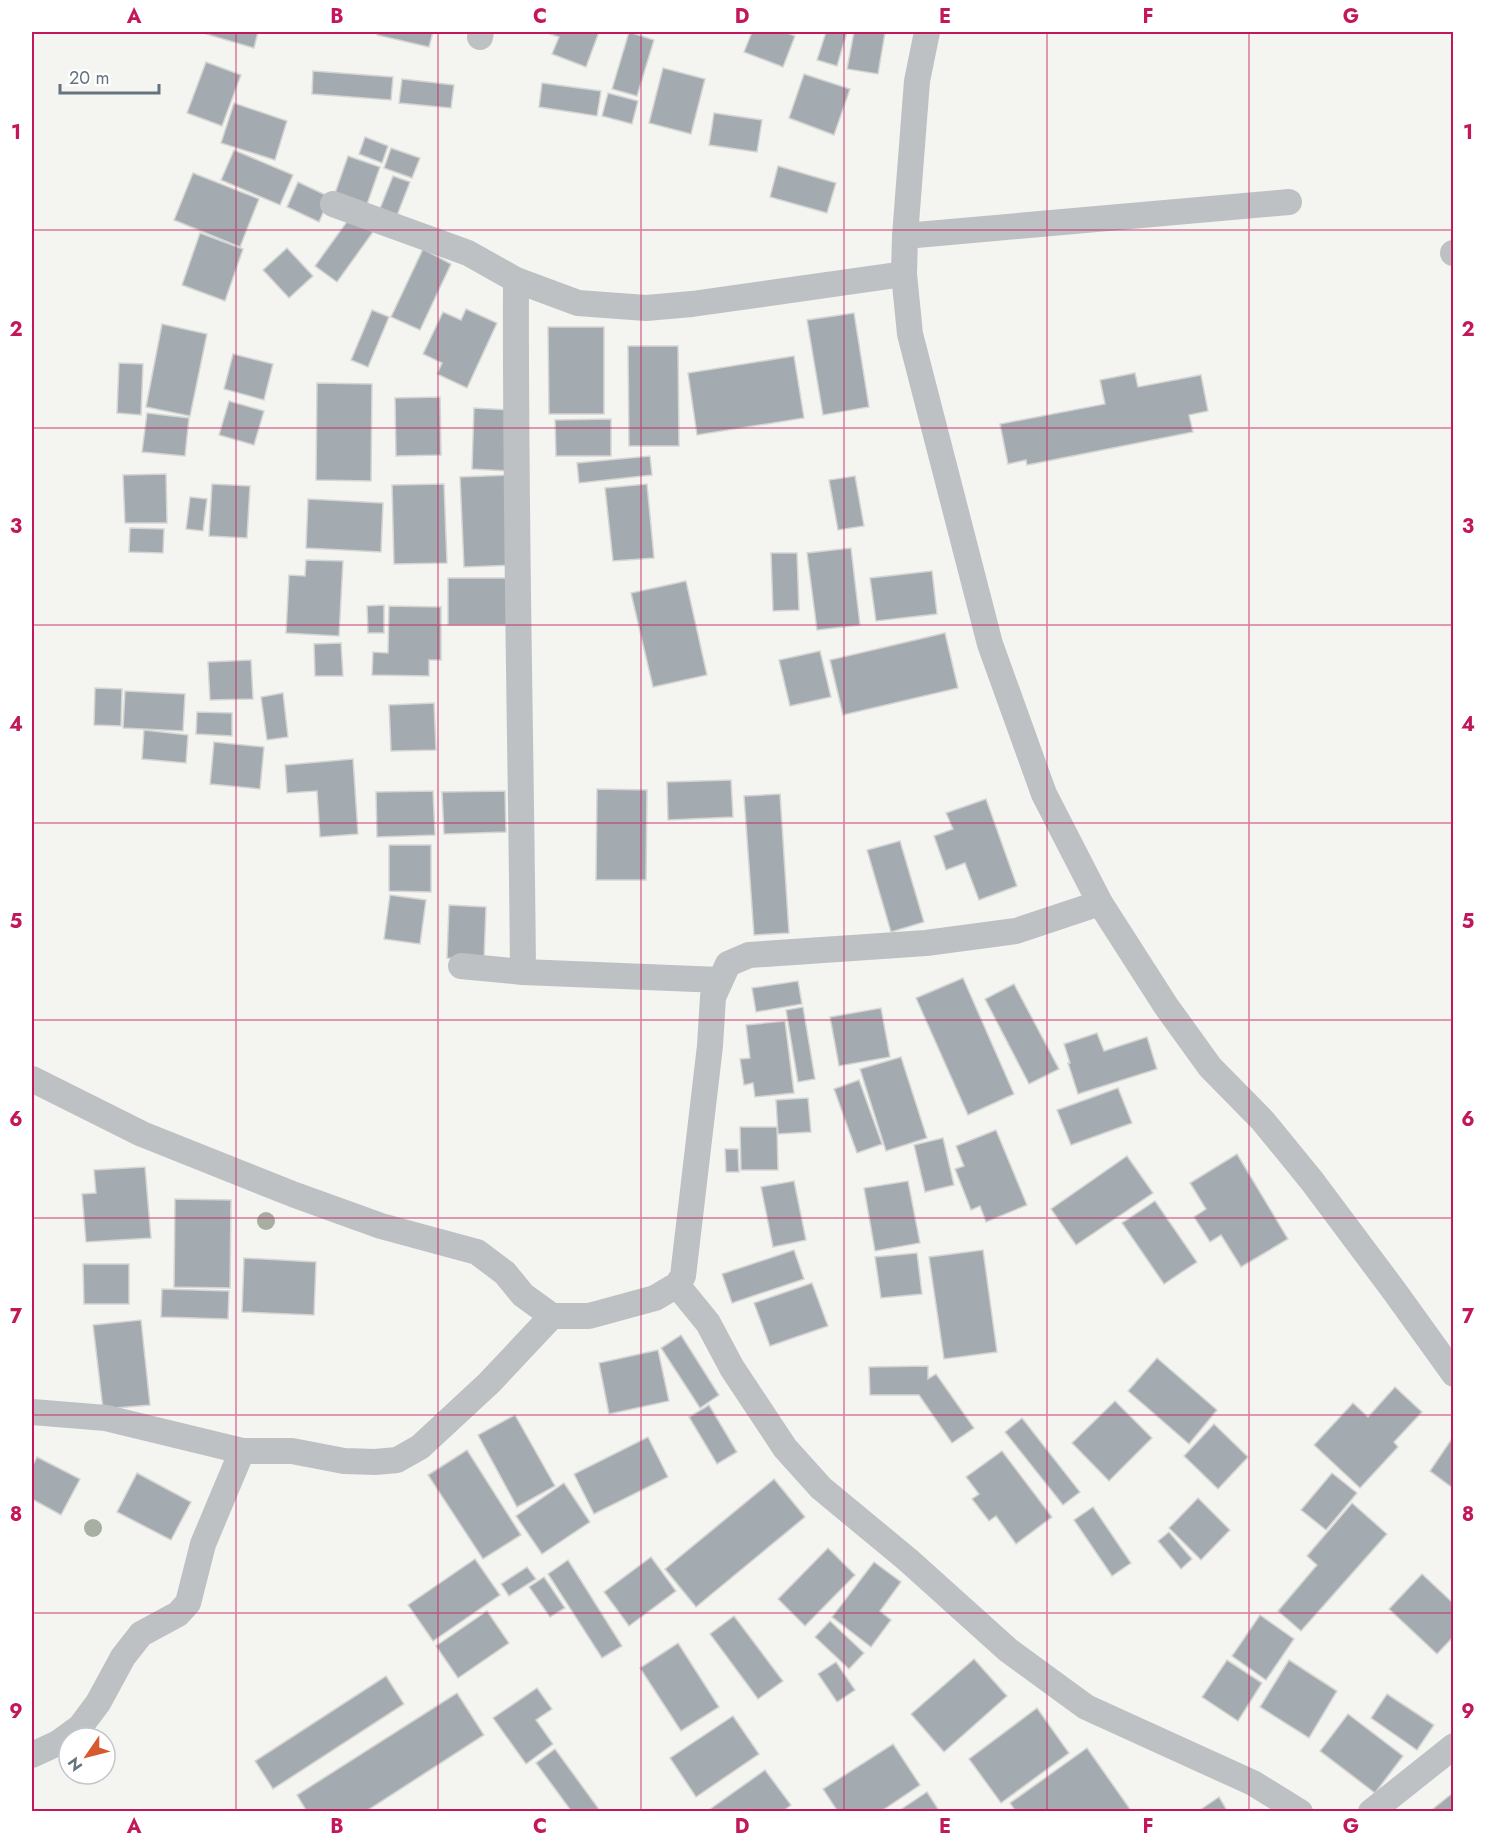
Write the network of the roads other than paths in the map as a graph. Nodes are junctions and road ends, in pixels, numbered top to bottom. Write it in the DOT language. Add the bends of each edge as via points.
graph roads {
  1 [pos="927,32"];
  2 [pos="1289,202"];
  3 [pos="333,204"];
  4 [pos="905,236"];
  5 [pos="904,274"];
  6 [pos="516,280"];
  7 [pos="1100,903"];
  8 [pos="461,966"];
  9 [pos="523,972"];
  10 [pos="720,980"];
  11 [pos="32,1079"];
  12 [pos="677,1285"];
  13 [pos="552,1316"];
  14 [pos="1454,1374"];
  15 [pos="32,1412"];
  16 [pos="242,1451"];
  17 [pos="1454,1746"];
  18 [pos="32,1755"];
  19 [pos="1300,1812"];
  20 [pos="1371,1812"];
  1 -- 4 [label="street" via="917,81"];
  2 -- 4 [label="street"];
  3 -- 6 [label="street" via="468,253"];
  4 -- 5 [label="street"];
  5 -- 6 [label="street" via="646,308 578,303"];
  5 -- 7 [label="street" via="910,334 990,644 1044,794"];
  6 -- 9 [label="street"];
  7 -- 10 [label="street" via="1016,931 926,943 749,955 728,964"];
  7 -- 14 [label="street" via="1210,1067 1263,1121 1312,1181"];
  8 -- 9 [label="street"];
  9 -- 10 [label="street"];
  10 -- 12 [label="street" via="713,997 683,1276"];
  11 -- 13 [label="street" via="141,1134 295,1195 381,1226 477,1252"];
  12 -- 13 [label="street" via="655,1298 589,1316"];
  12 -- 19 [label="street" via="708,1323 732,1368 785,1448 821,1488 1008,1650 1086,1707 1253,1783"];
  13 -- 16 [label="street" via="489,1383 420,1447 397,1460 344,1461 292,1451"];
  15 -- 16 [label="street" via="105,1418"];
  16 -- 18 [label="street" via="203,1544 188,1604 178,1614 141,1634 80,1727"];
  17 -- 20 [label="street"];
}
